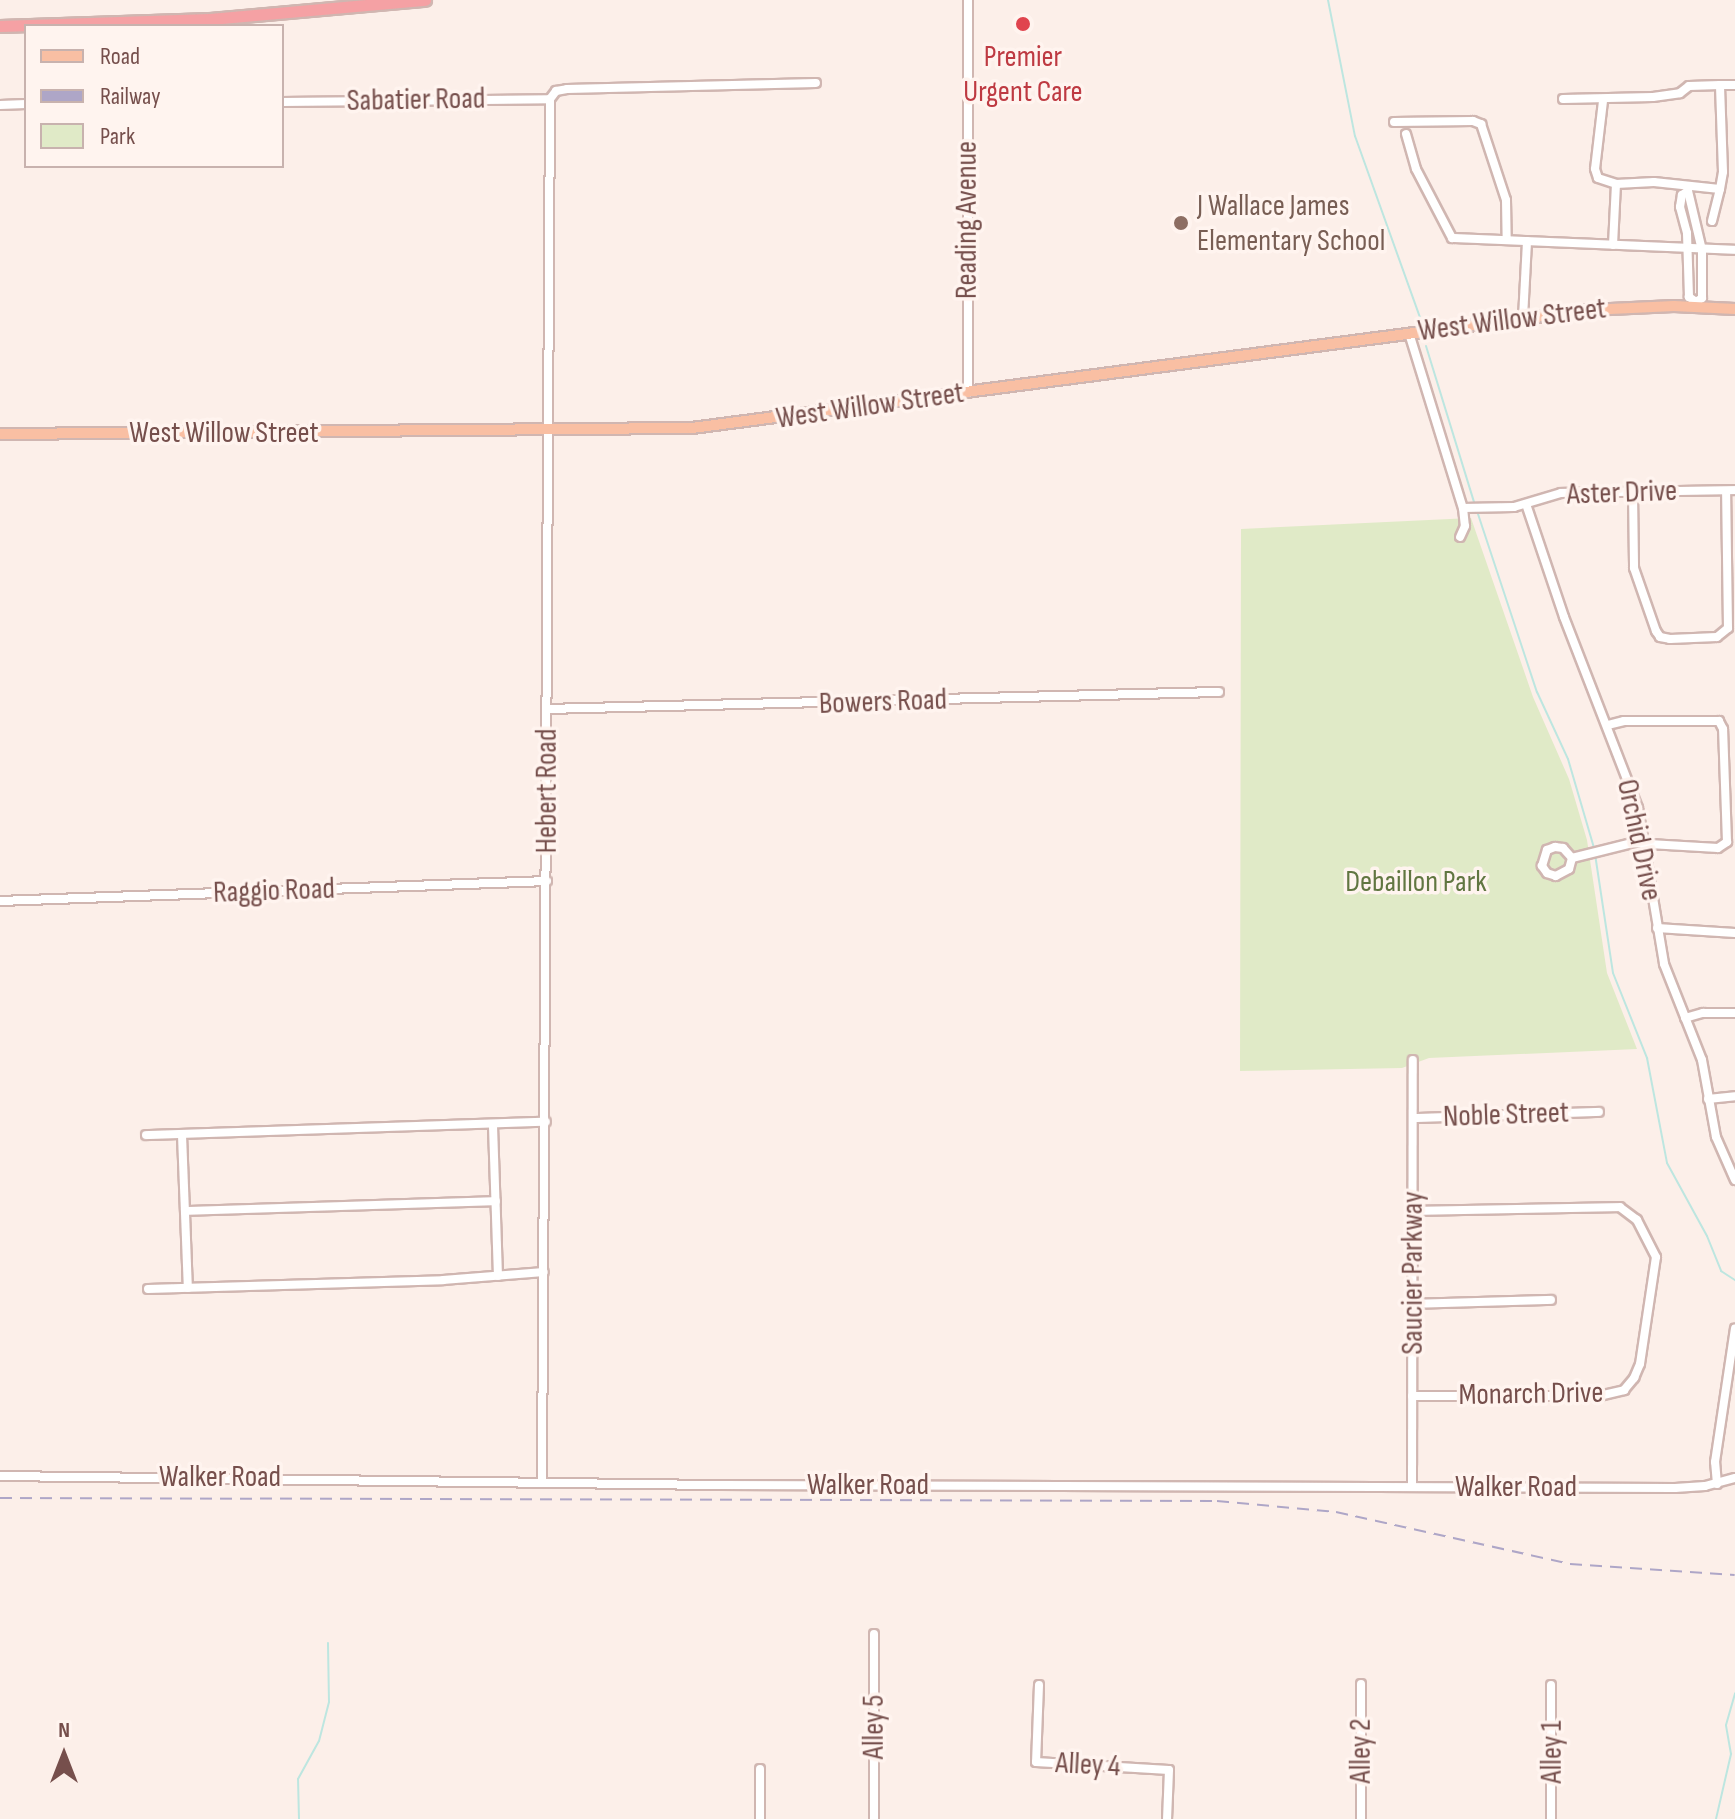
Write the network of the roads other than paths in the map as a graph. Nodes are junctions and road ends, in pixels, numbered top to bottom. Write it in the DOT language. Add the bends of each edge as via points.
graph roads {
  1 [pos="425,0"];
  2 [pos="968,0"];
  3 [pos="60,24"];
  4 [pos="24,25"];
  5 [pos="0,26"];
  6 [pos="816,83"];
  7 [pos="1720,85"];
  8 [pos="1735,85"];
  9 [pos="550,99"];
  10 [pos="1563,99"];
  11 [pos="1603,101"];
  12 [pos="284,102"];
  13 [pos="24,104"];
  14 [pos="0,105"];
  15 [pos="1394,122"];
  16 [pos="1406,134"];
  17 [pos="1616,184"];
  18 [pos="1688,189"];
  19 [pos="1720,189"];
  20 [pos="1712,221"];
  21 [pos="1507,239"];
  22 [pos="1527,241"];
  23 [pos="1613,245"];
  24 [pos="1686,249"];
  25 [pos="1702,250"];
  26 [pos="1735,250"];
  27 [pos="1702,267"];
  28 [pos="1687,274"];
  29 [pos="1696,304"];
  30 [pos="1735,309"];
  31 [pos="1523,318"];
  32 [pos="1409,333"];
  33 [pos="968,393"];
  34 [pos="548,431"];
  35 [pos="0,434"];
  36 [pos="1730,490"];
  37 [pos="1633,493"];
  38 [pos="1526,504"];
  39 [pos="1463,508"];
  40 [pos="1460,537"];
  41 [pos="1219,692"];
  42 [pos="546,709"];
  43 [pos="1608,725"];
  44 [pos="1644,843"];
  45 [pos="1572,858"];
  46 [pos="547,881"];
  47 [pos="0,901"];
  48 [pos="1657,928"];
  49 [pos="1735,933"];
  50 [pos="1735,1013"];
  51 [pos="1685,1018"];
  52 [pos="1413,1060"];
  53 [pos="1735,1096"];
  54 [pos="1708,1099"];
  55 [pos="1599,1112"];
  56 [pos="1414,1118"];
  57 [pos="546,1122"];
  58 [pos="493,1126"];
  59 [pos="146,1135"];
  60 [pos="182,1135"];
  61 [pos="1735,1180"];
  62 [pos="496,1201"];
  63 [pos="185,1211"];
  64 [pos="1414,1211"];
  65 [pos="544,1272"];
  66 [pos="498,1276"];
  67 [pos="188,1288"];
  68 [pos="148,1289"];
  69 [pos="1551,1300"];
  70 [pos="1413,1304"];
  71 [pos="1735,1328"];
  72 [pos="1412,1396"];
  73 [pos="0,1476"];
  74 [pos="1735,1478"];
  75 [pos="542,1483"];
  76 [pos="1717,1484"];
  77 [pos="1412,1486"];
  78 [pos="874,1634"];
  79 [pos="1361,1684"];
  80 [pos="1039,1685"];
  81 [pos="1551,1685"];
  82 [pos="760,1769"];
  83 [pos="760,1819"];
  84 [pos="874,1819"];
  85 [pos="1167,1819"];
  86 [pos="1361,1819"];
  87 [pos="1551,1819"];
  1 -- 3 [label="highway" via="210,19"];
  2 -- 33 [label="street, Reading Avenue"];
  4 -- 5 [label="highway"];
  6 -- 9 [label="street, Sabatier Road" via="567,89 554,92"];
  7 -- 8 [label="street"];
  7 -- 11 [label="street"];
  7 -- 19 [label="street"];
  9 -- 12 [label="street, Sabatier Road"];
  9 -- 34 [label="street, Hebert Road"];
  10 -- 11 [label="street"];
  11 -- 17 [label="street" via="1595,169 1598,178"];
  13 -- 14 [label="street"];
  15 -- 21 [label="street" via="1481,124 1506,200"];
  16 -- 21 [label="street" via="1416,169 1452,238"];
  17 -- 18 [label="street" via="1654,182"];
  17 -- 23 [label="street"];
  18 -- 19 [label="street"];
  18 -- 24 [label="street" via="1680,207"];
  18 -- 25 [label="street"];
  19 -- 20 [label="street"];
  21 -- 22 [label="street"];
  22 -- 23 [label="street"];
  22 -- 31 [label="street"];
  23 -- 24 [label="street"];
  24 -- 25 [label="street"];
  24 -- 28 [label="street"];
  25 -- 26 [label="street"];
  25 -- 27 [label="street"];
  27 -- 28 [label="street" via="1694,264"];
  27 -- 29 [label="street" via="1702,298"];
  28 -- 29 [label="street" via="1689,297"];
  29 -- 30 [label="main road, West Willow Street"];
  29 -- 31 [label="main road, West Willow Street"];
  31 -- 32 [label="main road, West Willow Street"];
  32 -- 33 [label="main road, West Willow Street"];
  32 -- 39 [label="street"];
  33 -- 34 [label="main road, West Willow Street" via="692,428"];
  34 -- 35 [label="main road, West Willow Street"];
  34 -- 42 [label="street, Hebert Road"];
  36 -- 37 [label="street, Aster Drive"];
  36 -- 37 [label="street" via="1728,628 1717,637 1670,639 1656,631 1634,568"];
  37 -- 38 [label="street, Aster Drive" via="1561,493"];
  38 -- 39 [label="street, Aster Drive"];
  38 -- 43 [label="street, Orchid Drive"];
  39 -- 40 [label="street"];
  41 -- 42 [label="street, Bowers Road"];
  42 -- 46 [label="street, Hebert Road"];
  43 -- 44 [label="street, Orchid Drive" via="1638,808"];
  43 -- 44 [label="street" via="1710,719 1722,725 1729,832 1725,845"];
  44 -- 45 [label="street"];
  44 -- 48 [label="street, Orchid Drive"];
  46 -- 47 [label="street, Raggio Road"];
  46 -- 57 [label="street, Hebert Road"];
  48 -- 49 [label="street"];
  48 -- 51 [label="street, Orchid Drive" via="1664,964"];
  50 -- 51 [label="street"];
  51 -- 54 [label="street, Orchid Drive" via="1702,1060"];
  52 -- 56 [label="street, Saucier Parkway"];
  53 -- 54 [label="street"];
  54 -- 61 [label="street, Orchid Drive" via="1716,1137"];
  55 -- 56 [label="street, Noble Street"];
  56 -- 64 [label="street, Saucier Parkway"];
  57 -- 58 [label="street"];
  57 -- 65 [label="street, Hebert Road"];
  58 -- 60 [label="street"];
  58 -- 62 [label="street"];
  59 -- 60 [label="street"];
  60 -- 63 [label="street"];
  62 -- 63 [label="street"];
  62 -- 66 [label="street"];
  63 -- 67 [label="street"];
  64 -- 70 [label="street, Saucier Parkway"];
  64 -- 72 [label="street, Monarch Drive" via="1620,1207 1637,1220 1656,1257 1640,1364 1624,1390 1599,1396"];
  65 -- 66 [label="street"];
  65 -- 75 [label="street, Hebert Road"];
  66 -- 67 [label="street"];
  67 -- 68 [label="street"];
  69 -- 70 [label="street"];
  70 -- 72 [label="street, Saucier Parkway"];
  71 -- 76 [label="street" via="1715,1462"];
  72 -- 77 [label="street, Saucier Parkway"];
  73 -- 75 [label="street, Walker Road"];
  74 -- 76 [label="street, Walker Road"];
  75 -- 77 [label="street, Walker Road"];
  76 -- 77 [label="street, Walker Road"];
  78 -- 84 [label="street, Alley 5"];
  79 -- 86 [label="street, Alley 2"];
  80 -- 85 [label="street, Alley 4" via="1036,1762 1169,1770"];
  81 -- 87 [label="street, Alley 1"];
  82 -- 83 [label="street"];
}
